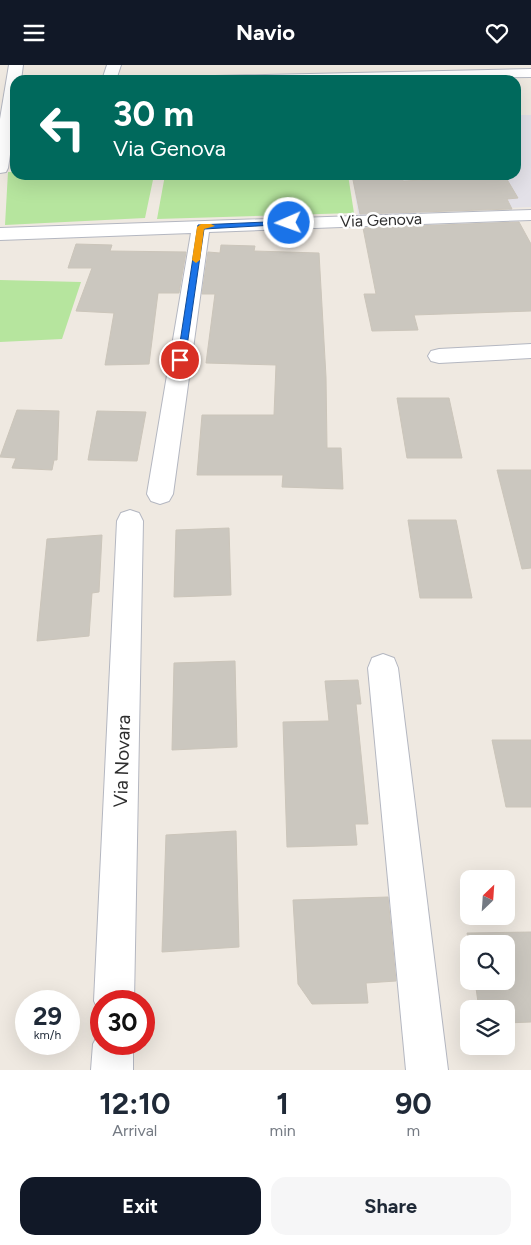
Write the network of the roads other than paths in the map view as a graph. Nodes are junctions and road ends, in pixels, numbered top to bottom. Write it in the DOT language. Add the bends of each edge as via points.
graph roads {
  1 [pos="531,73"];
  2 [pos="319,74"];
  3 [pos="302,75"];
  4 [pos="10,111"];
  5 [pos="0,168"];
  6 [pos="531,215"];
  7 [pos="201,227"];
  8 [pos="0,234"];
  9 [pos="531,351"];
  10 [pos="439,357"];
  11 [pos="160,493"];
  12 [pos="130,521"];
  13 [pos="383,668"];
  14 [pos="114,990"];
  15 [pos="113,1055"];
  16 [pos="112,1070"];
  17 [pos="427,1070"];
  1 -- 2 [label="street"];
  2 -- 3 [label="street"];
  4 -- 5 [label="street"];
  6 -- 7 [label="street, Via Genova"];
  7 -- 8 [label="street, Via Genova"];
  7 -- 11 [label="street"];
  9 -- 10 [label="street"];
  12 -- 14 [label="street, Via Novara"];
  13 -- 17 [label="street"];
  15 -- 16 [label="street"];
}
